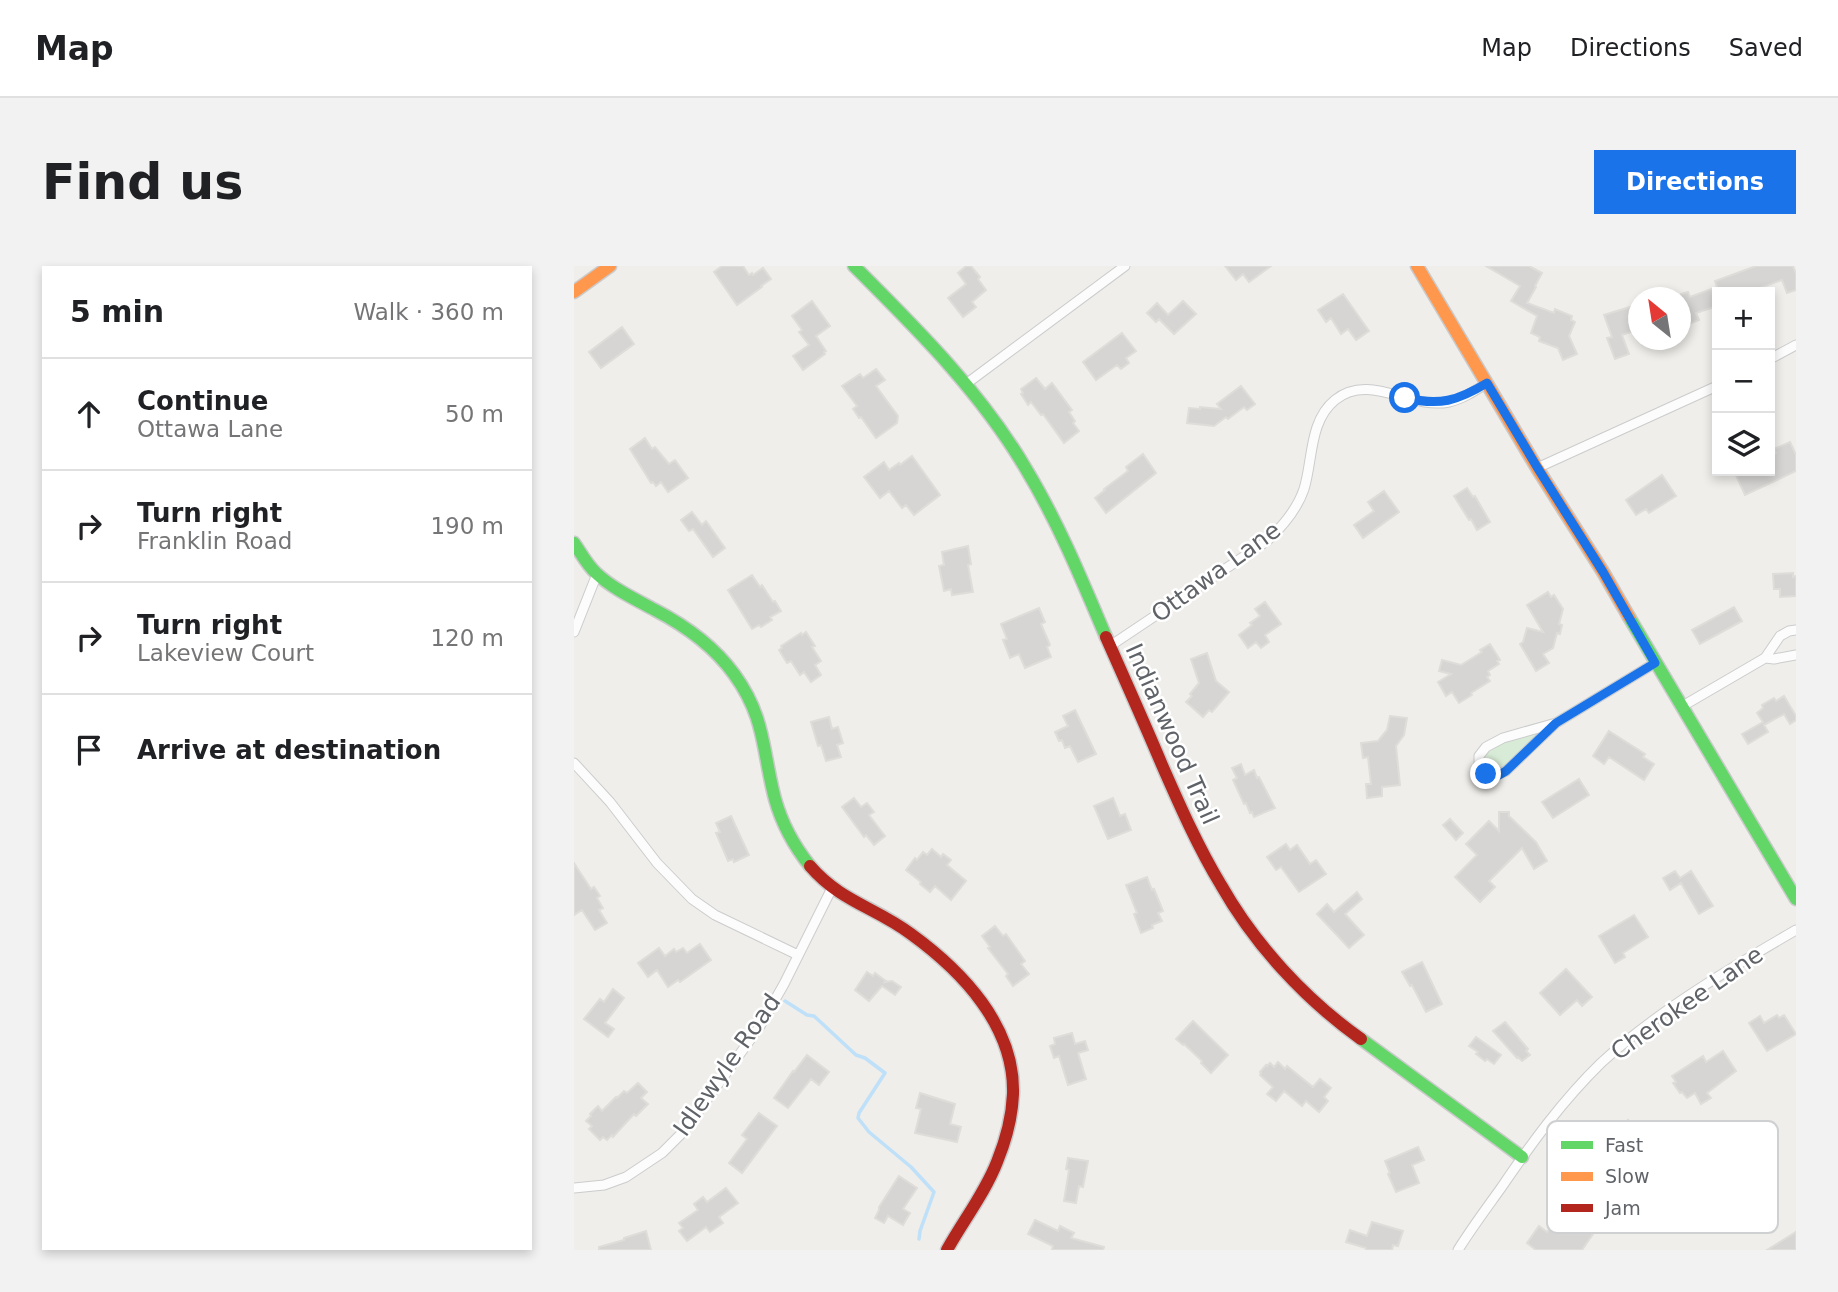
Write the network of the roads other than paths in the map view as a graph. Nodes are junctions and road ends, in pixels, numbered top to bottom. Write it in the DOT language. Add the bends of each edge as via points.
graph roads {
  1 [pos="610,266"];
  2 [pos="854,266"];
  3 [pos="1125,266"];
  4 [pos="1417,266"];
  5 [pos="574,292"];
  6 [pos="1796,345"];
  7 [pos="1775,356"];
  8 [pos="1487,383"];
  9 [pos="966,384"];
  10 [pos="1712,388"];
  11 [pos="1537,467"];
  12 [pos="574,543"];
  13 [pos="597,573"];
  14 [pos="1796,630"];
  15 [pos="574,632"];
  16 [pos="1110,646"];
  17 [pos="1796,655"];
  18 [pos="1765,658"];
  19 [pos="1655,663"];
  20 [pos="1681,707"];
  21 [pos="1556,723"];
  22 [pos="574,762"];
  23 [pos="832,888"];
  24 [pos="1796,899"];
  25 [pos="1796,930"];
  26 [pos="798,955"];
  27 [pos="1550,1121"];
  28 [pos="1547,1125"];
  29 [pos="1522,1157"];
  30 [pos="574,1188"];
  31 [pos="947,1250"];
  32 [pos="1458,1250"];
  1 -- 5 [label="street"];
  2 -- 9 [label="street, Indianwood Trail"];
  3 -- 9 [label="street"];
  4 -- 8 [label="street"];
  6 -- 7 [label="street"];
  8 -- 11 [label="street"];
  8 -- 16 [label="street, Ottawa Lane" via="1449,401 1420,401 1363,388 1335,400 1318,427 1300,499 1276,533"];
  9 -- 16 [label="street, Indianwood Trail" via="1014,448 1045,502"];
  10 -- 11 [label="street"];
  11 -- 19 [label="street"];
  12 -- 13 [label="street"];
  13 -- 15 [label="street"];
  13 -- 23 [label="street" via="689,630 731,670 759,719 774,796 788,831"];
  14 -- 18 [label="street" via="1780,636"];
  16 -- 29 [label="street, Indianwood Trail" via="1195,839 1262,945 1326,1013"];
  17 -- 18 [label="street"];
  18 -- 20 [label="street"];
  19 -- 20 [label="street"];
  19 -- 21 [label="street"];
  20 -- 24 [label="street"];
  21 -- 21 [label="street" via="1494,742 1479,756 1480,767 1489,775 1506,771"];
  22 -- 26 [label="street" via="692,899"];
  23 -- 26 [label="street, Idlewyle Road"];
  23 -- 31 [label="street" via="901,927 941,959 985,1007 1008,1050 1013,1113 1007,1138"];
  25 -- 27 [label="street, Cherokee Lane" via="1627,1041"];
  26 -- 30 [label="street, Idlewyle Road" via="760,1026 679,1137 626,1177"];
  28 -- 29 [label="street, Cherokee Lane"];
  29 -- 32 [label="street, Cherokee Lane"];
}
